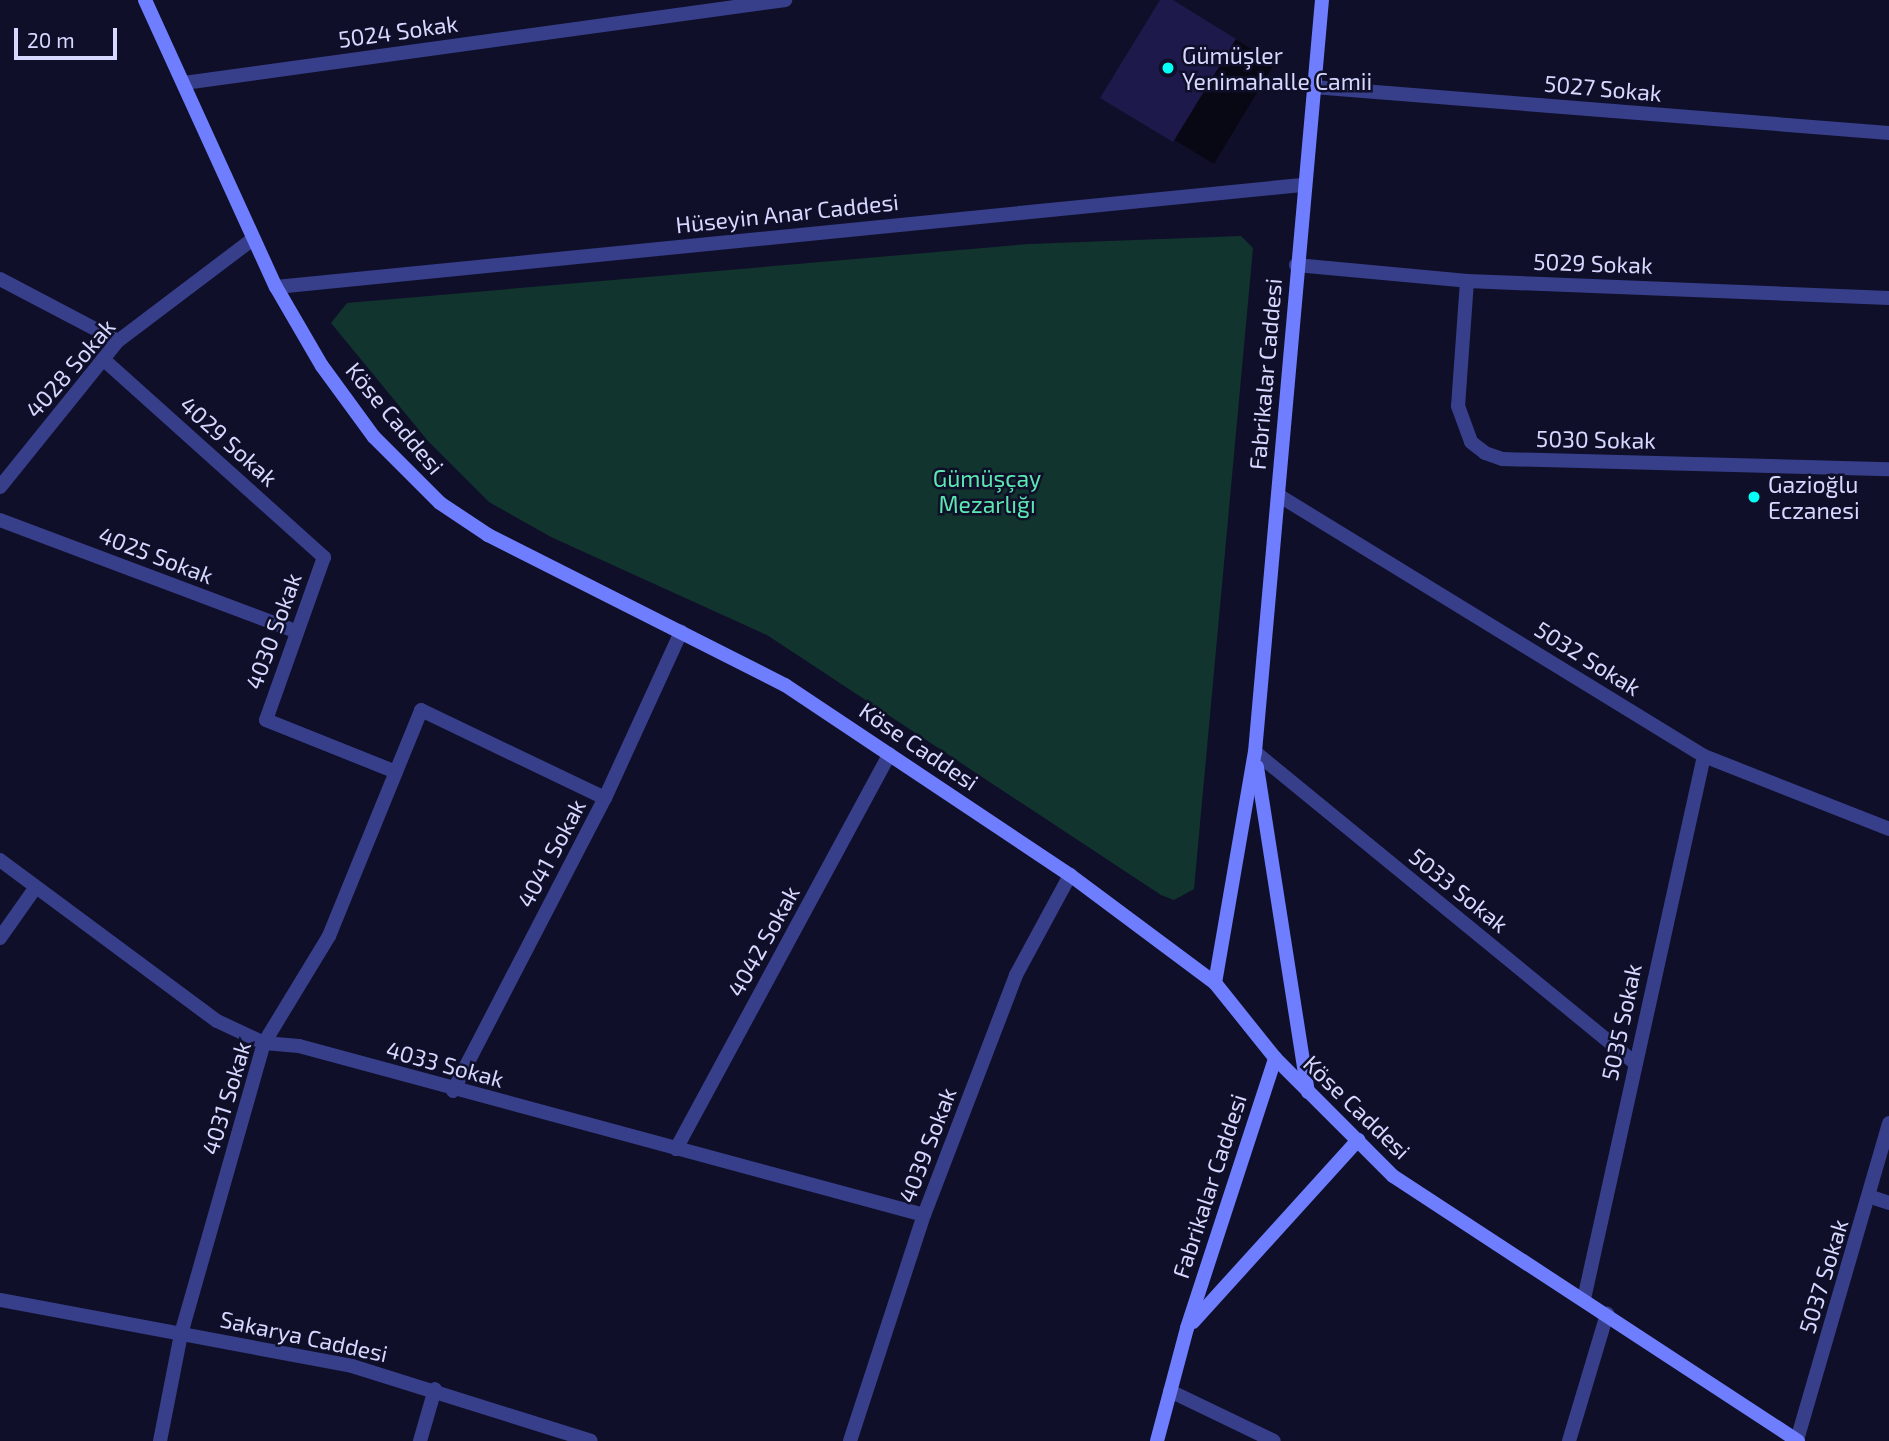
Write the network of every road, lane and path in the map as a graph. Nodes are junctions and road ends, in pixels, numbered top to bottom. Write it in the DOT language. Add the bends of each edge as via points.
graph roads {
  1 [pos="145,0"];
  2 [pos="785,0"];
  3 [pos="1322,0"];
  4 [pos="184,83"];
  5 [pos="1313,88"];
  6 [pos="1889,134"];
  7 [pos="1302,185"];
  8 [pos="253,239"];
  9 [pos="1296,265"];
  10 [pos="0,279"];
  11 [pos="1467,281"];
  12 [pos="276,287"];
  13 [pos="1889,298"];
  14 [pos="118,341"];
  15 [pos="103,359"];
  16 [pos="1889,469"];
  17 [pos="0,486"];
  18 [pos="1278,495"];
  19 [pos="0,520"];
  20 [pos="324,557"];
  21 [pos="295,631"];
  22 [pos="681,632"];
  23 [pos="1255,752"];
  24 [pos="891,754"];
  25 [pos="1703,756"];
  26 [pos="396,772"];
  27 [pos="606,798"];
  28 [pos="1889,830"];
  29 [pos="0,860"];
  30 [pos="1070,874"];
  31 [pos="36,887"];
  32 [pos="0,937"];
  33 [pos="1215,983"];
  34 [pos="264,1043"];
  35 [pos="1275,1058"];
  36 [pos="1635,1063"];
  37 [pos="453,1091"];
  38 [pos="1308,1091"];
  39 [pos="1889,1123"];
  40 [pos="1358,1140"];
  41 [pos="676,1149"];
  42 [pos="1871,1197"];
  43 [pos="1889,1203"];
  44 [pos="924,1215"];
  45 [pos="1584,1299"];
  46 [pos="0,1300"];
  47 [pos="1607,1314"];
  48 [pos="1187,1328"];
  49 [pos="181,1334"];
  50 [pos="435,1390"];
  51 [pos="1170,1391"];
  52 [pos="160,1441"];
  53 [pos="420,1441"];
  54 [pos="592,1441"];
  55 [pos="850,1441"];
  56 [pos="1157,1441"];
  57 [pos="1273,1441"];
  58 [pos="1569,1441"];
  59 [pos="1797,1441"];
  1 -- 4 [label="street, Köse Caddesi"];
  2 -- 4 [label="street, 5024 Sokak"];
  3 -- 5 [label="street, Fabrikalar Caddesi"];
  4 -- 8 [label="street, Köse Caddesi"];
  5 -- 6 [label="street, 5027 Sokak"];
  5 -- 7 [label="street, Fabrikalar Caddesi"];
  7 -- 9 [label="street, Fabrikalar Caddesi"];
  7 -- 12 [label="street, Hüseyin Anar Caddesi"];
  8 -- 12 [label="street, Köse Caddesi"];
  8 -- 14 [label="street, 4028 Sokak"];
  9 -- 11 [label="street, 5029 Sokak"];
  9 -- 18 [label="street, Fabrikalar Caddesi"];
  10 -- 14 [label="street"];
  11 -- 13 [label="street, 5029 Sokak"];
  11 -- 16 [label="street, 5030 Sokak" via="1458,406 1471,442 1485,453 1502,459"];
  12 -- 22 [label="street, Köse Caddesi" via="350,405 403,469 440,503 488,535"];
  14 -- 15 [label="street, 4028 Sokak"];
  15 -- 17 [label="street, 4028 Sokak"];
  15 -- 20 [label="street, 4029 Sokak"];
  18 -- 23 [label="street, Fabrikalar Caddesi"];
  18 -- 25 [label="street, 5032 Sokak"];
  19 -- 21 [label="street, 4025 Sokak"];
  20 -- 21 [label="street, 4030 Sokak"];
  21 -- 26 [label="street, 4030 Sokak" via="265,720"];
  22 -- 24 [label="street, Köse Caddesi" via="785,685"];
  22 -- 27 [label="street, 4041 Sokak"];
  23 -- 33 [label="street, Fabrikalar Caddesi"];
  23 -- 36 [label="street, 5033 Sokak"];
  23 -- 38 [label="street, Fabrikalar Caddesi"];
  24 -- 30 [label="street, Köse Caddesi"];
  24 -- 41 [label="street, 4042 Sokak"];
  25 -- 28 [label="street, 5032 Sokak"];
  25 -- 36 [label="street, 5035 Sokak"];
  26 -- 27 [label="street, 4031 Sokak" via="421,710"];
  26 -- 34 [label="street, 4031 Sokak" via="329,936"];
  27 -- 37 [label="street, 4041 Sokak"];
  29 -- 31 [label="street, 4033 Sokak"];
  30 -- 33 [label="street, Köse Caddesi"];
  30 -- 44 [label="street, 4039 Sokak" via="1016,975"];
  31 -- 32 [label="street"];
  31 -- 34 [label="street, 4033 Sokak" via="217,1021"];
  33 -- 35 [label="street, Köse Caddesi"];
  34 -- 37 [label="street, 4033 Sokak" via="299,1046"];
  34 -- 49 [label="street, 4031 Sokak"];
  35 -- 38 [label="street, Köse Caddesi"];
  35 -- 48 [label="street, Fabrikalar Caddesi"];
  36 -- 45 [label="street, 5035 Sokak"];
  37 -- 41 [label="street, 4033 Sokak"];
  38 -- 40 [label="street, Köse Caddesi"];
  39 -- 42 [label="street, 5037 Sokak"];
  40 -- 45 [label="street, Köse Caddesi" via="1393,1176"];
  40 -- 48 [label="street, Fabrikalar Caddesi"];
  41 -- 44 [label="street, 4033 Sokak"];
  42 -- 43 [label="street"];
  42 -- 59 [label="street, 5037 Sokak"];
  44 -- 55 [label="street, 4039 Sokak"];
  45 -- 47 [label="street, Köse Caddesi"];
  46 -- 49 [label="street, Sakarya Caddesi"];
  47 -- 58 [label="street"];
  47 -- 59 [label="street, Köse Caddesi"];
  48 -- 51 [label="street, Fabrikalar Caddesi"];
  49 -- 50 [label="street, Sakarya Caddesi" via="352,1366"];
  49 -- 52 [label="street, 4031 Sokak"];
  50 -- 53 [label="street"];
  50 -- 54 [label="street, Sakarya Caddesi"];
  51 -- 56 [label="street, Fabrikalar Caddesi"];
  51 -- 57 [label="street"];
}
